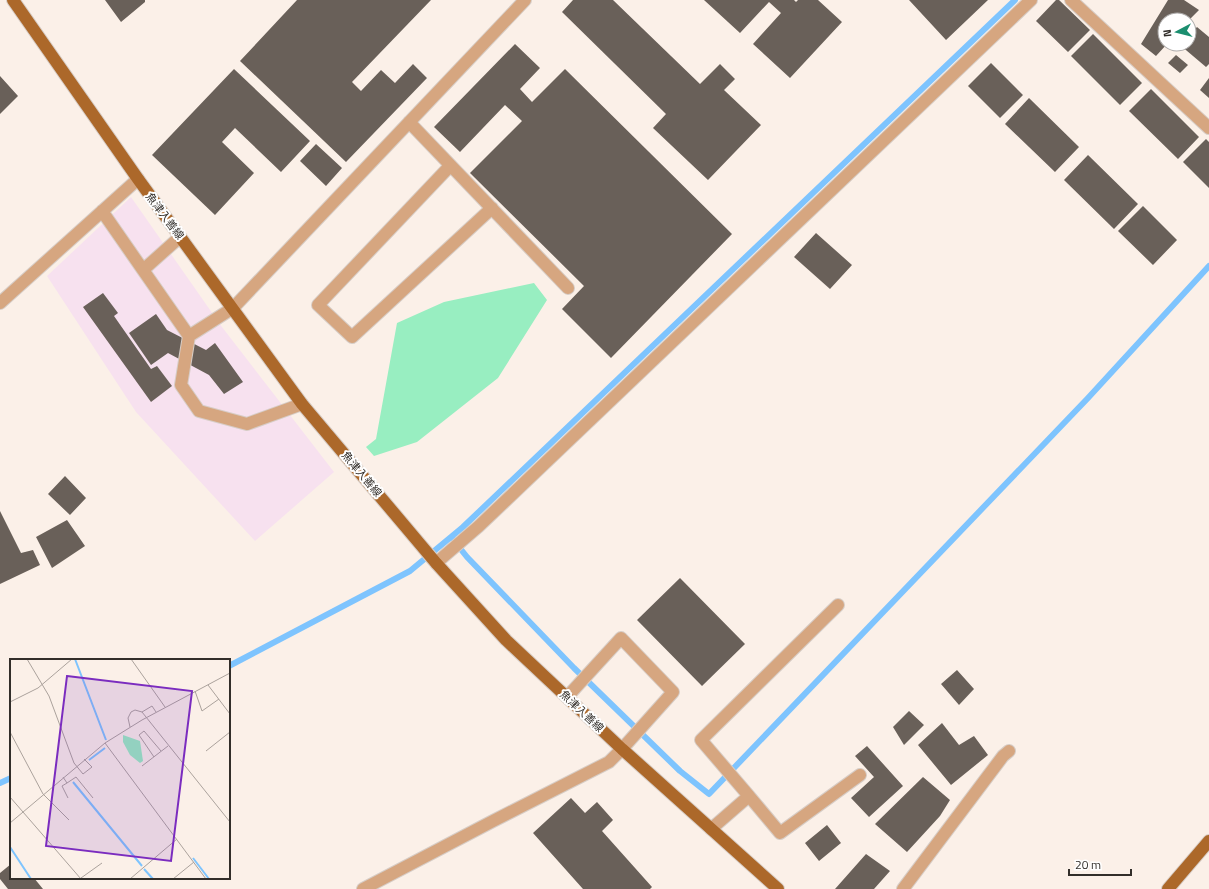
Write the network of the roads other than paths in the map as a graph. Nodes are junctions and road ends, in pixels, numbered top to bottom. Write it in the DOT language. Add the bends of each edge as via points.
graph roads {
  1 [pos="13,0"];
  2 [pos="525,0"];
  3 [pos="1031,0"];
  4 [pos="1071,0"];
  5 [pos="409,122"];
  6 [pos="1209,128"];
  7 [pos="450,166"];
  8 [pos="138,179"];
  9 [pos="492,208"];
  10 [pos="102,211"];
  11 [pos="180,237"];
  12 [pos="143,270"];
  13 [pos="568,288"];
  14 [pos="0,303"];
  15 [pos="233,308"];
  16 [pos="189,336"];
  17 [pos="302,404"];
  18 [pos="436,563"];
  19 [pos="838,605"];
  20 [pos="566,697"];
  21 [pos="622,749"];
  22 [pos="1009,751"];
  23 [pos="860,775"];
  24 [pos="749,796"];
  25 [pos="711,829"];
  26 [pos="1209,841"];
  27 [pos="363,889"];
  28 [pos="778,889"];
  29 [pos="903,889"];
  30 [pos="1168,889"];
  1 -- 8 [label="main road, 魚津入善線"];
  2 -- 5 [label="street"];
  3 -- 18 [label="street" via="479,526"];
  4 -- 6 [label="street"];
  5 -- 7 [label="street"];
  5 -- 15 [label="street"];
  7 -- 9 [label="street"];
  7 -- 9 [label="street" via="318,305 352,338"];
  8 -- 10 [label="street"];
  8 -- 11 [label="main road, 魚津入善線"];
  9 -- 13 [label="street"];
  10 -- 12 [label="street"];
  10 -- 14 [label="street"];
  11 -- 12 [label="street"];
  11 -- 15 [label="main road, 魚津入善線"];
  12 -- 16 [label="street"];
  15 -- 16 [label="street"];
  15 -- 17 [label="main road, 魚津入善線"];
  16 -- 17 [label="street" via="181,386 199,411 247,424"];
  17 -- 18 [label="main road, 魚津入善線"];
  18 -- 20 [label="main road, 魚津入善線" via="506,640"];
  19 -- 24 [label="street" via="701,740"];
  20 -- 21 [label="main road, 魚津入善線"];
  20 -- 21 [label="street" via="620,638 673,692"];
  21 -- 25 [label="main road, 魚津入善線"];
  21 -- 27 [label="street" via="609,762"];
  22 -- 29 [label="street"];
  23 -- 24 [label="street" via="780,833"];
  24 -- 25 [label="street"];
  25 -- 28 [label="main road, 魚津入善線"];
  26 -- 30 [label="main road"];
}
